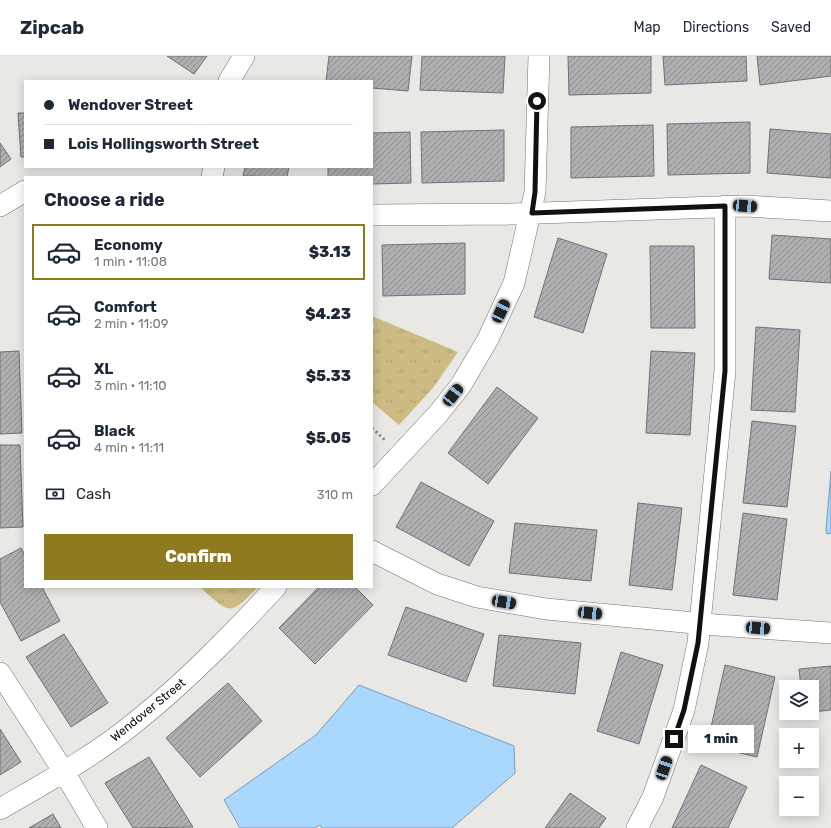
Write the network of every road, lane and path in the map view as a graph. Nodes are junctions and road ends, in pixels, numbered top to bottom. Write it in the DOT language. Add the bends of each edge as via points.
graph roads {
  1 [pos="244,56"];
  2 [pos="539,56"];
  3 [pos="230,80"];
  4 [pos="24,193"];
  5 [pos="0,206"];
  6 [pos="725,206"];
  7 [pos="831,211"];
  8 [pos="532,213"];
  9 [pos="373,214"];
  10 [pos="373,484"];
  11 [pos="373,552"];
  12 [pos="275,588"];
  13 [pos="700,623"];
  14 [pos="831,633"];
  15 [pos="0,673"];
  16 [pos="64,772"];
  17 [pos="0,809"];
  18 [pos="97,828"];
  19 [pos="637,828"];
  1 -- 3 [label="street"];
  2 -- 8 [label="street" via="535,192"];
  4 -- 5 [label="street"];
  6 -- 7 [label="street"];
  6 -- 8 [label="street"];
  6 -- 13 [label="street" via="725,371"];
  8 -- 9 [label="street"];
  8 -- 10 [label="street" via="514,283 488,339 461,385 438,414"];
  11 -- 13 [label="street" via="437,584 477,597 546,609"];
  12 -- 16 [label="street, Wendover Street" via="179,686 137,722"];
  13 -- 14 [label="street"];
  13 -- 19 [label="street" via="684,710 653,797"];
  15 -- 16 [label="street"];
  16 -- 17 [label="street, Wendover Street"];
  16 -- 18 [label="street"];
}
